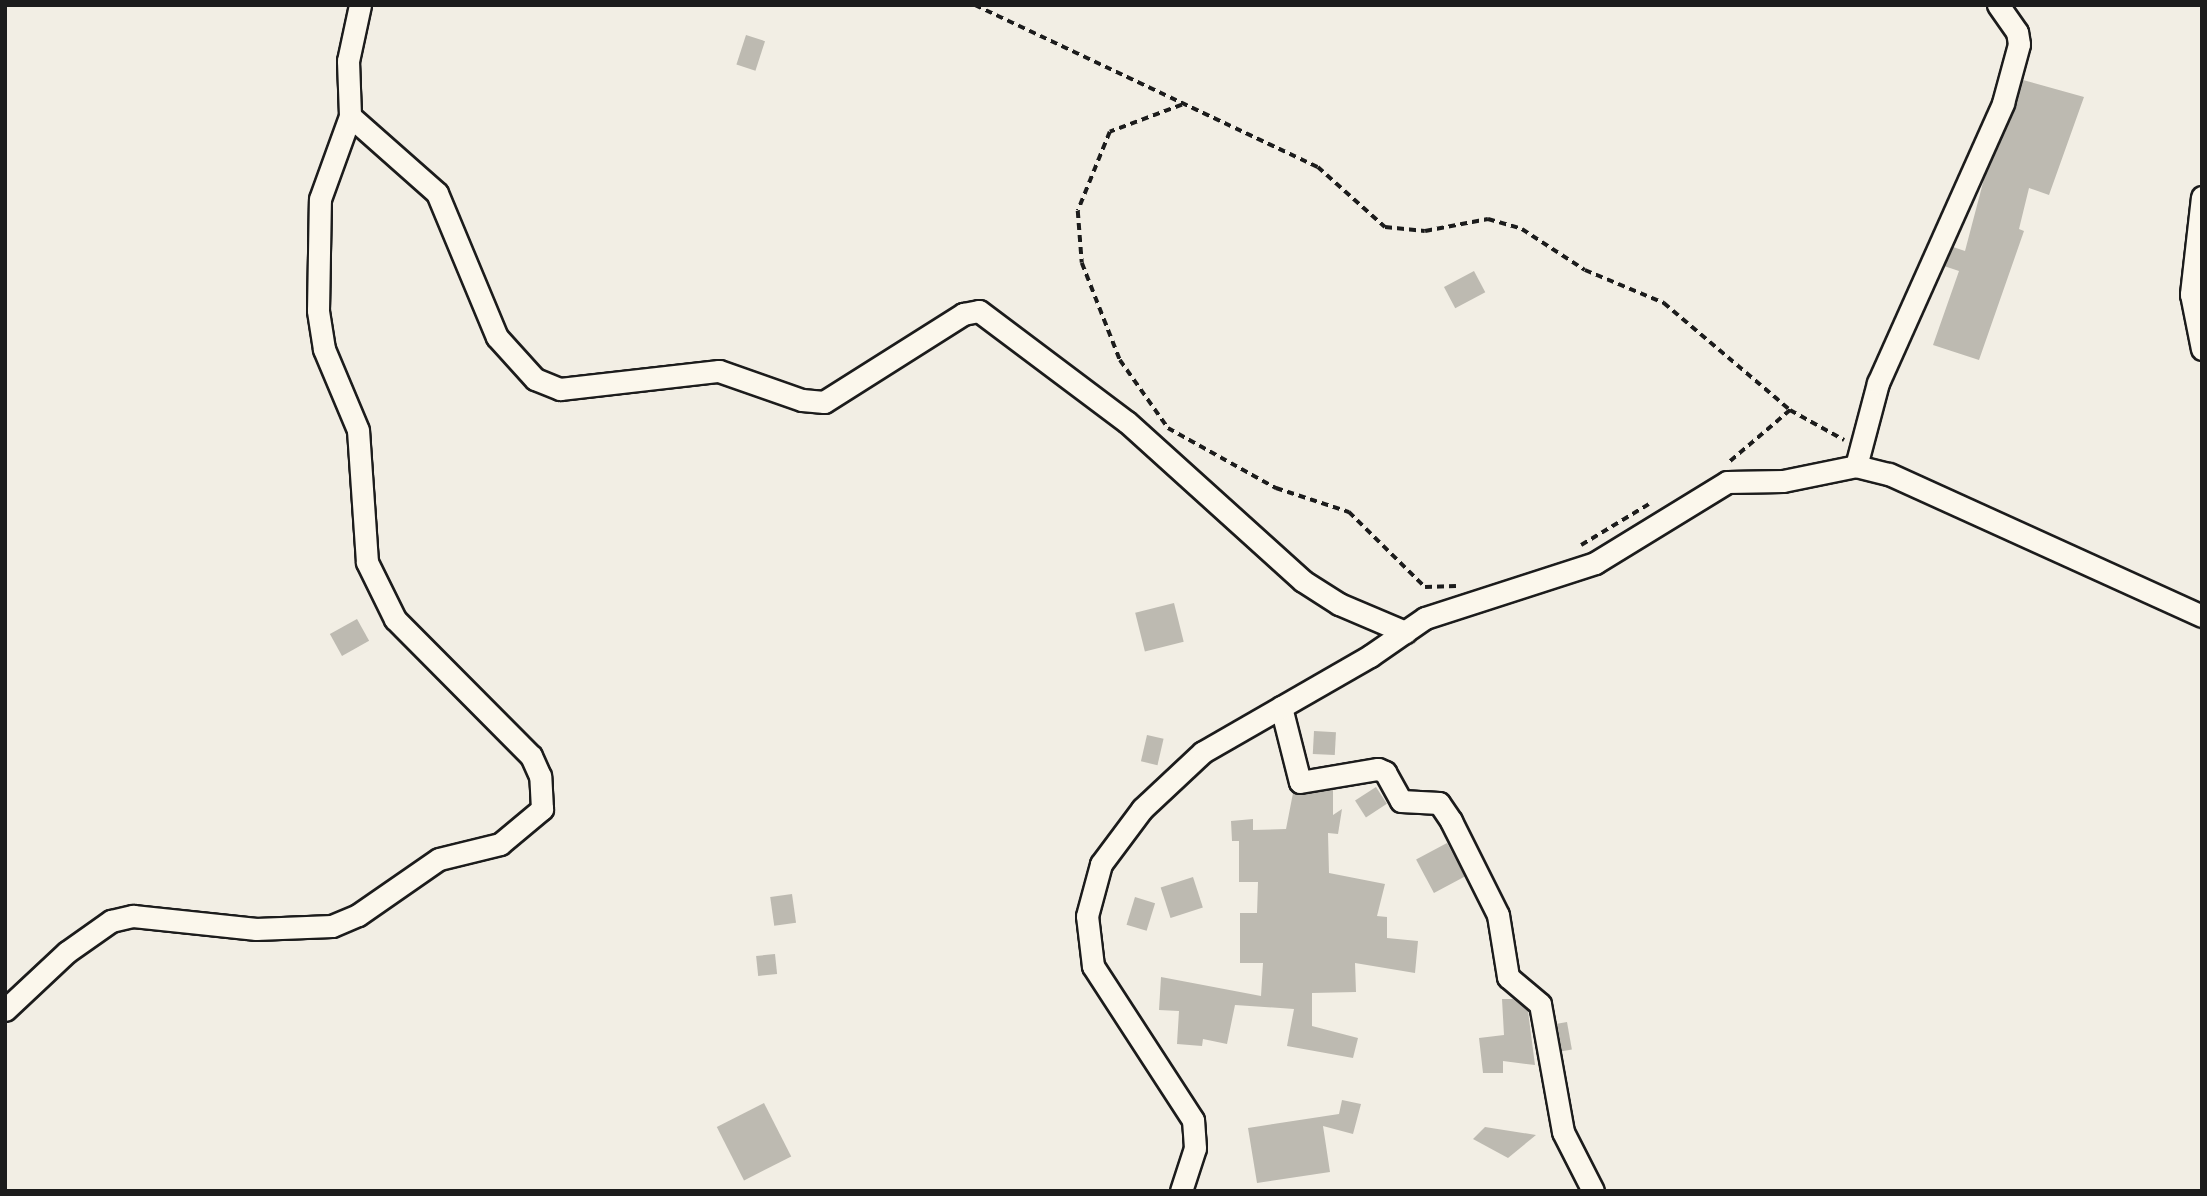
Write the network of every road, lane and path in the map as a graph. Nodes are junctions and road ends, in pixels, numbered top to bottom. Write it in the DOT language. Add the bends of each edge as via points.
graph roads {
  1 [pos="360,5"];
  2 [pos="975,5"];
  3 [pos="1998,5"];
  4 [pos="1182,105"];
  5 [pos="350,116"];
  6 [pos="2202,197"];
  7 [pos="2202,349"];
  8 [pos="1790,410"];
  9 [pos="1857,457"];
  10 [pos="1721,466"];
  11 [pos="1657,500"];
  12 [pos="1571,552"];
  13 [pos="1463,585"];
  14 [pos="2202,616"];
  15 [pos="1405,632"];
  16 [pos="1281,707"];
  17 [pos="5,1010"];
  18 [pos="1181,1191"];
  19 [pos="1593,1191"];
  1 -- 5 [label="street" via="348,61"];
  2 -- 4 [label="path"];
  3 -- 9 [label="street" via="2017,32 2019,44 2003,103 1878,383"];
  4 -- 8 [label="path" via="1318,167 1385,227 1426,231 1488,219 1522,229 1585,270 1664,303"];
  4 -- 13 [label="path" via="1110,132 1078,211 1082,263 1120,360 1168,428 1276,488 1349,512 1425,587"];
  5 -- 15 [label="street" via="436,193 497,337 513,359 544,383 569,388 703,370 824,402 964,314 979,311 1135,429 1303,581 1339,604"];
  5 -- 17 [label="street" via="320,200 318,317 327,357 358,430 367,562 394,618 531,756 540,776 542,809 500,844 439,859 358,915 332,926 256,929 133,916 111,921 88,934"];
  6 -- 7 [label="street" via="2191,294"];
  8 -- 9 [label="path"];
  8 -- 10 [label="path" via="1743,454"];
  9 -- 14 [label="street"];
  9 -- 15 [label="street" via="1783,481 1727,482 1604,559 1425,618"];
  11 -- 12 [label="path"];
  15 -- 16 [label="street"];
  16 -- 18 [label="street" via="1203,752 1142,809 1107,851 1088,907 1088,939 1097,979 1171,1080 1193,1120 1194,1158"];
  16 -- 19 [label="street" via="1300,782 1378,769 1385,772 1401,800 1439,803 1451,821 1498,915 1508,977 1540,1004 1563,1132"];
}
